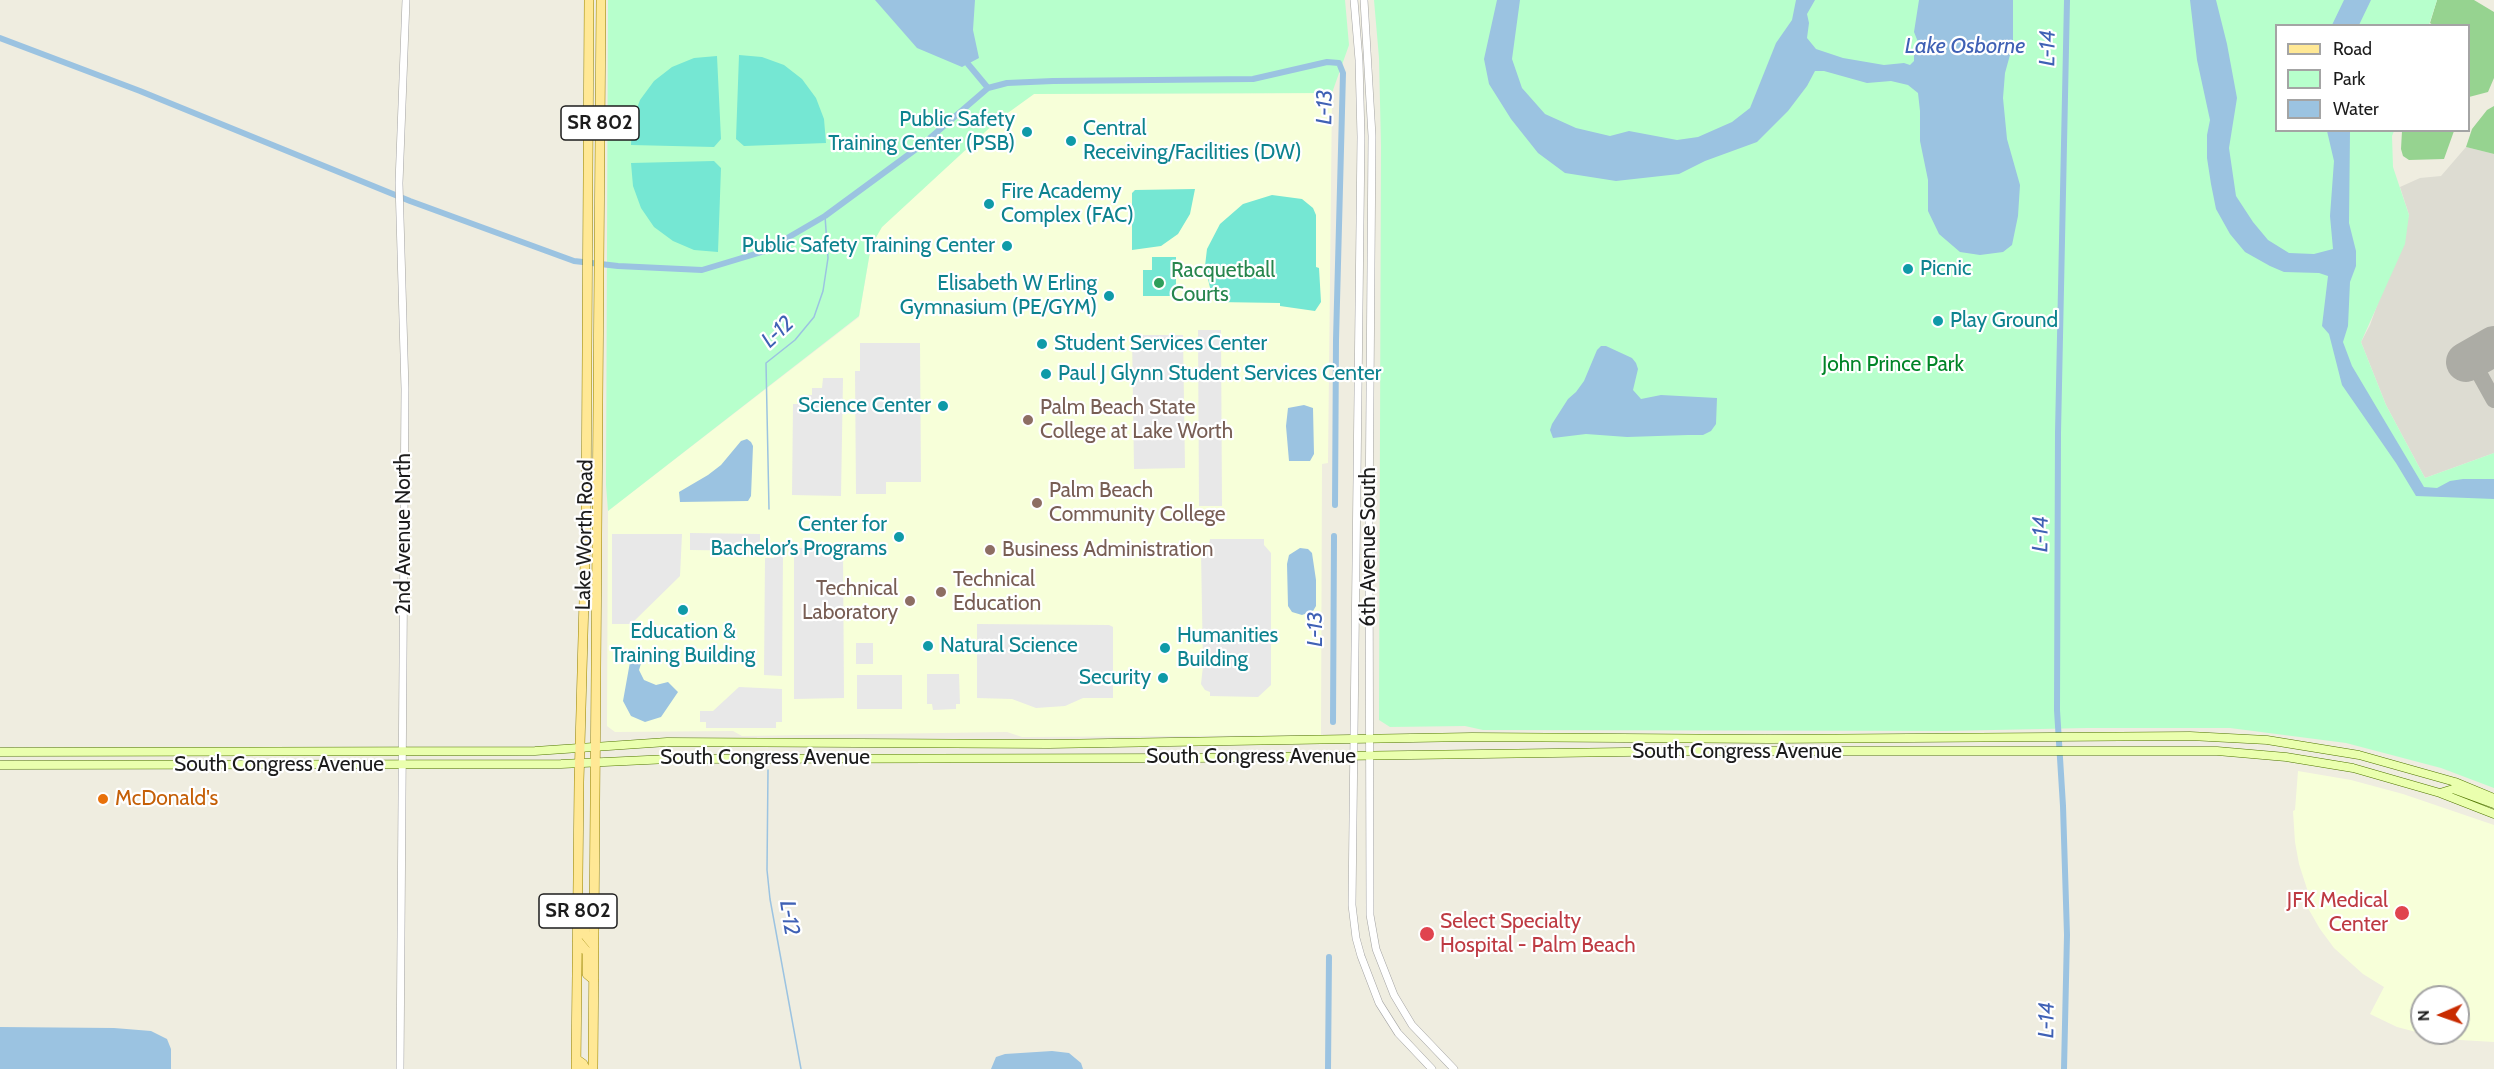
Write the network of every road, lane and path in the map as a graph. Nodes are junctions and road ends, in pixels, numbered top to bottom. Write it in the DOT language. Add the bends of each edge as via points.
graph roads {
  1 [pos="406,0"];
  2 [pos="589,0"];
  3 [pos="601,0"];
  4 [pos="1354,0"];
  5 [pos="1364,0"];
  6 [pos="588,151"];
  7 [pos="600,204"];
  8 [pos="1370,739"];
  9 [pos="1695,739"];
  10 [pos="1722,739"];
  11 [pos="1354,740"];
  12 [pos="596,747"];
  13 [pos="581,748"];
  14 [pos="1671,751"];
  15 [pos="1695,751"];
  16 [pos="0,752"];
  17 [pos="185,752"];
  18 [pos="222,752"];
  19 [pos="402,753"];
  20 [pos="1369,756"];
  21 [pos="1354,757"];
  22 [pos="595,761"];
  23 [pos="579,762"];
  24 [pos="401,764"];
  25 [pos="0,765"];
  26 [pos="165,765"];
  27 [pos="204,765"];
  28 [pos="2440,793"];
  29 [pos="2494,798"];
  30 [pos="2494,804"];
  31 [pos="2494,814"];
  32 [pos="578,896"];
  33 [pos="578,940"];
  34 [pos="594,946"];
  35 [pos="594,980"];
  36 [pos="576,1064"];
  37 [pos="400,1069"];
  38 [pos="585,1069"];
  39 [pos="592,1069"];
  40 [pos="1432,1069"];
  41 [pos="1454,1069"];
  1 -- 19 [label="street, 2nd Avenue North" via="399,183 405,389"];
  2 -- 6 [label="main road, Lake Worth Road / SR 802"];
  3 -- 7 [label="main road, Lake Worth Road / SR 802"];
  4 -- 11 [label="street, 6th Avenue South" via="1361,137"];
  5 -- 8 [label="street, 6th Avenue South" via="1372,126"];
  6 -- 7 [label="main road"];
  6 -- 13 [label="main road, Lake Worth Road / SR 802"];
  7 -- 12 [label="main road, Lake Worth Road / SR 802"];
  8 -- 9 [label="main road, South Congress Avenue"];
  8 -- 11 [label="main road, South Congress Avenue"];
  8 -- 20 [label="street, 6th Avenue South"];
  9 -- 10 [label="main road, South Congress Avenue"];
  9 -- 14 [label="main road" via="1688,746"];
  10 -- 15 [label="main road"];
  10 -- 29 [label="main road, South Congress Avenue" via="2218,736 2296,744 2391,763"];
  11 -- 12 [label="main road, South Congress Avenue" via="1037,744 667,742"];
  11 -- 21 [label="street, 6th Avenue South"];
  12 -- 13 [label="main road, South Congress Avenue"];
  12 -- 22 [label="main road, Lake Worth Road / SR 802"];
  13 -- 19 [label="main road, South Congress Avenue"];
  13 -- 23 [label="main road, Lake Worth Road / SR 802"];
  14 -- 15 [label="main road, South Congress Avenue"];
  14 -- 20 [label="main road, South Congress Avenue"];
  15 -- 28 [label="main road, South Congress Avenue" via="2248,752 2353,768"];
  16 -- 17 [label="main road, South Congress Avenue"];
  17 -- 18 [label="main road, South Congress Avenue"];
  17 -- 26 [label="main road"];
  18 -- 19 [label="main road, South Congress Avenue"];
  18 -- 27 [label="main road"];
  19 -- 24 [label="street, 2nd Avenue North"];
  20 -- 21 [label="main road, South Congress Avenue"];
  20 -- 41 [label="street, 6th Avenue South" via="1370,915 1376,949 1394,995 1412,1025"];
  21 -- 22 [label="main road, South Congress Avenue"];
  21 -- 40 [label="street, 6th Avenue South" via="1352,904 1356,938 1379,1003 1398,1033"];
  22 -- 23 [label="main road, South Congress Avenue"];
  22 -- 34 [label="main road, Lake Worth Road / SR 802"];
  23 -- 24 [label="main road, South Congress Avenue"];
  23 -- 32 [label="main road, Lake Worth Road / SR 802"];
  24 -- 27 [label="main road, South Congress Avenue"];
  24 -- 37 [label="street, 2nd Avenue North"];
  25 -- 26 [label="main road, South Congress Avenue"];
  26 -- 27 [label="main road, South Congress Avenue"];
  28 -- 30 [label="main road" via="2453,789"];
  28 -- 31 [label="main road, South Congress Avenue"];
  32 -- 33 [label="main road, Lake Worth Road / SR 802"];
  32 -- 34 [label="main road" via="585,907 585,934"];
  33 -- 35 [label="main road" via="587,952 587,974"];
  33 -- 36 [label="main road, Lake Worth Road / SR 802"];
  34 -- 35 [label="main road, Lake Worth Road / SR 802"];
  35 -- 39 [label="main road, Lake Worth Road / SR 802"];
  36 -- 38 [label="main road" via="583,1064"];
}
